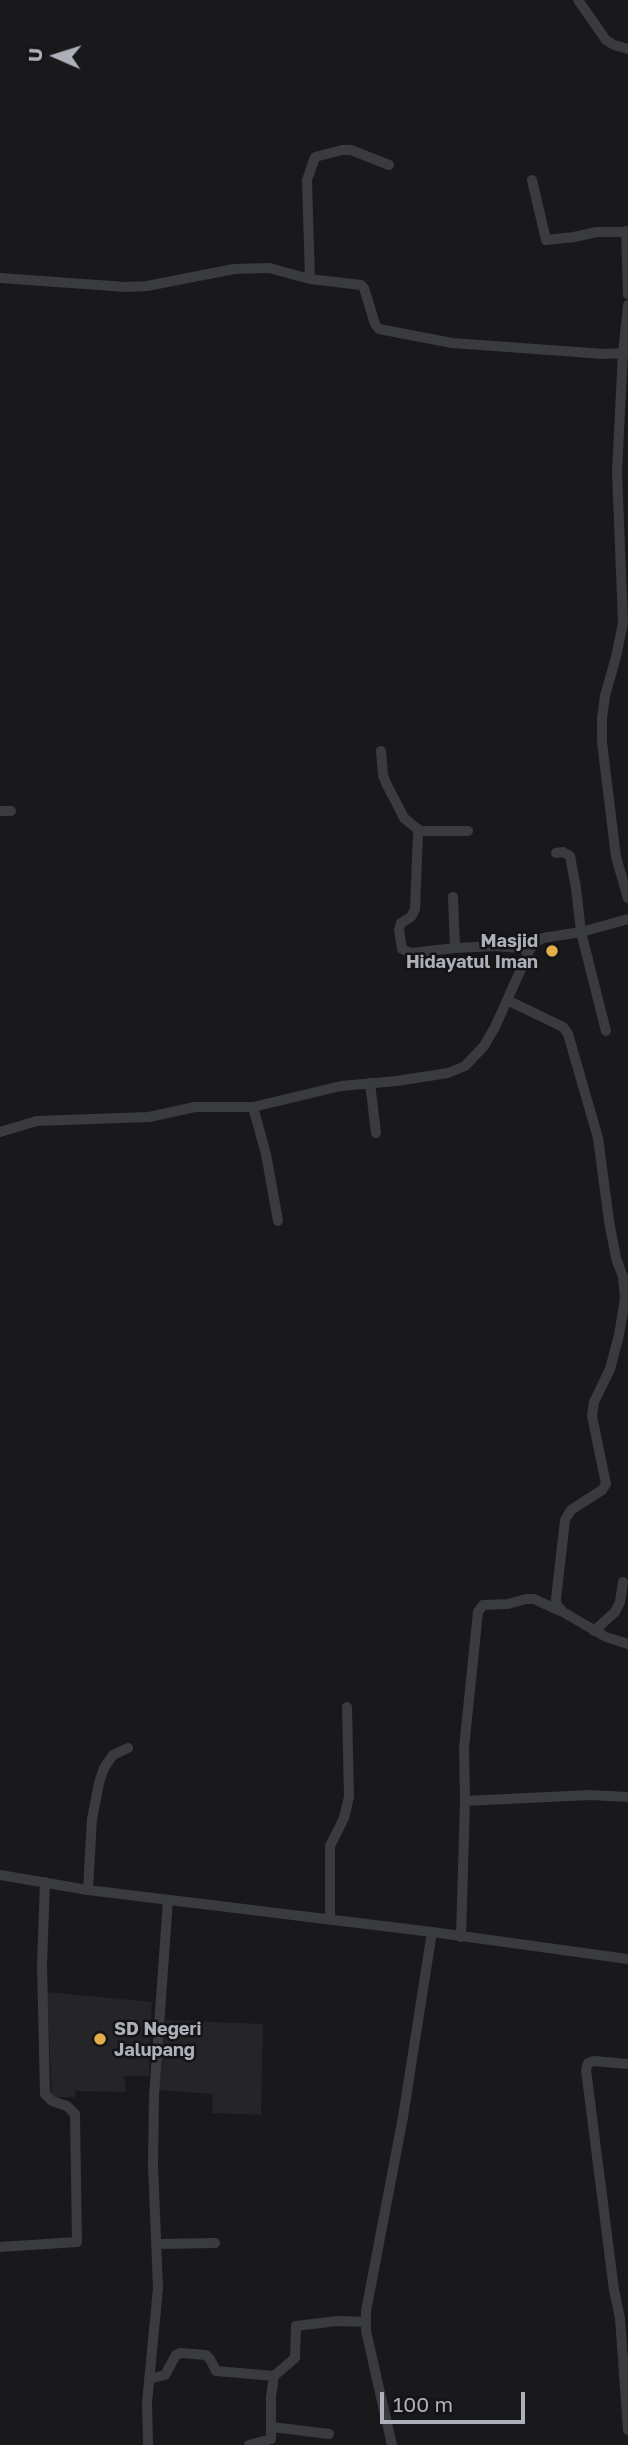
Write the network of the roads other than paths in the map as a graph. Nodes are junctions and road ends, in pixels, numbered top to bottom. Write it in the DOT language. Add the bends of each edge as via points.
graph roads {
  1 [pos="578,0"];
  2 [pos="628,48"];
  3 [pos="389,165"];
  4 [pos="532,180"];
  5 [pos="627,232"];
  6 [pos="0,278"];
  7 [pos="310,279"];
  8 [pos="628,294"];
  9 [pos="628,305"];
  10 [pos="626,353"];
  11 [pos="381,751"];
  12 [pos="420,831"];
  13 [pos="468,831"];
  14 [pos="556,853"];
  15 [pos="453,897"];
  16 [pos="628,898"];
  17 [pos="628,919"];
  18 [pos="581,932"];
  19 [pos="455,948"];
  20 [pos="530,949"];
  21 [pos="507,1000"];
  22 [pos="606,1031"];
  23 [pos="370,1083"];
  24 [pos="253,1107"];
  25 [pos="0,1132"];
  26 [pos="376,1133"];
  27 [pos="278,1221"];
  28 [pos="623,1582"];
  29 [pos="563,1612"];
  30 [pos="594,1631"];
  31 [pos="628,1644"];
  32 [pos="347,1707"];
  33 [pos="128,1748"];
  34 [pos="628,1797"];
  35 [pos="465,1801"];
  36 [pos="0,1875"];
  37 [pos="45,1882"];
  38 [pos="88,1890"];
  39 [pos="168,1900"];
  40 [pos="330,1920"];
  41 [pos="432,1932"];
  42 [pos="461,1937"];
  43 [pos="628,1959"];
  44 [pos="628,2064"];
  45 [pos="215,2243"];
  46 [pos="158,2244"];
  47 [pos="0,2247"];
  48 [pos="366,2322"];
  49 [pos="274,2376"];
  50 [pos="149,2379"];
  51 [pos="272,2427"];
  52 [pos="628,2430"];
  53 [pos="329,2434"];
  54 [pos="148,2445"];
  55 [pos="249,2445"];
  56 [pos="392,2445"];
  1 -- 2 [label="street" via="606,40"];
  3 -- 7 [label="street" via="351,150 315,157 307,180"];
  4 -- 5 [label="street" via="546,240"];
  5 -- 8 [label="street"];
  6 -- 7 [label="street" via="126,287 269,268"];
  7 -- 10 [label="street" via="361,285 379,329 452,343"];
  9 -- 10 [label="street"];
  10 -- 16 [label="street" via="617,471 623,623 604,696 602,742 615,857"];
  11 -- 12 [label="street" via="386,783 404,818"];
  12 -- 13 [label="street"];
  12 -- 19 [label="street" via="415,909 401,923 402,949 411,953"];
  14 -- 18 [label="street" via="570,856"];
  15 -- 19 [label="street"];
  17 -- 18 [label="street"];
  18 -- 20 [label="street" via="543,938"];
  18 -- 22 [label="street"];
  19 -- 20 [label="street"];
  20 -- 21 [label="street"];
  21 -- 23 [label="street" via="484,1046 464,1066 442,1075"];
  21 -- 29 [label="street" via="563,1027 568,1034 598,1138 616,1258 625,1286 620,1335 592,1416 606,1484 571,1510 565,1520 556,1599"];
  23 -- 24 [label="street"];
  23 -- 26 [label="street"];
  24 -- 25 [label="street" via="195,1107 149,1117 37,1121"];
  24 -- 27 [label="street"];
  28 -- 30 [label="street" via="615,1612"];
  29 -- 30 [label="street"];
  29 -- 35 [label="street" via="526,1599 483,1605 478,1612 465,1719"];
  30 -- 31 [label="street"];
  32 -- 40 [label="street" via="349,1797 330,1846"];
  33 -- 38 [label="street" via="113,1755 99,1783"];
  34 -- 35 [label="street"];
  35 -- 42 [label="street"];
  36 -- 37 [label="street"];
  37 -- 38 [label="street"];
  37 -- 47 [label="street" via="45,2094 75,2114 77,2242"];
  38 -- 39 [label="street"];
  39 -- 40 [label="street"];
  39 -- 46 [label="street" via="154,2096"];
  40 -- 41 [label="street"];
  41 -- 42 [label="street"];
  41 -- 48 [label="street"];
  42 -- 43 [label="street"];
  44 -- 52 [label="street" via="594,2061 586,2070 620,2318"];
  45 -- 46 [label="street"];
  46 -- 50 [label="street"];
  48 -- 49 [label="street" via="337,2320 296,2326 295,2358"];
  48 -- 56 [label="street"];
  49 -- 50 [label="street" via="216,2371 206,2355 181,2353 165,2375"];
  49 -- 51 [label="street"];
  50 -- 54 [label="street"];
  51 -- 53 [label="street"];
  51 -- 55 [label="street" via="270,2440"];
}
